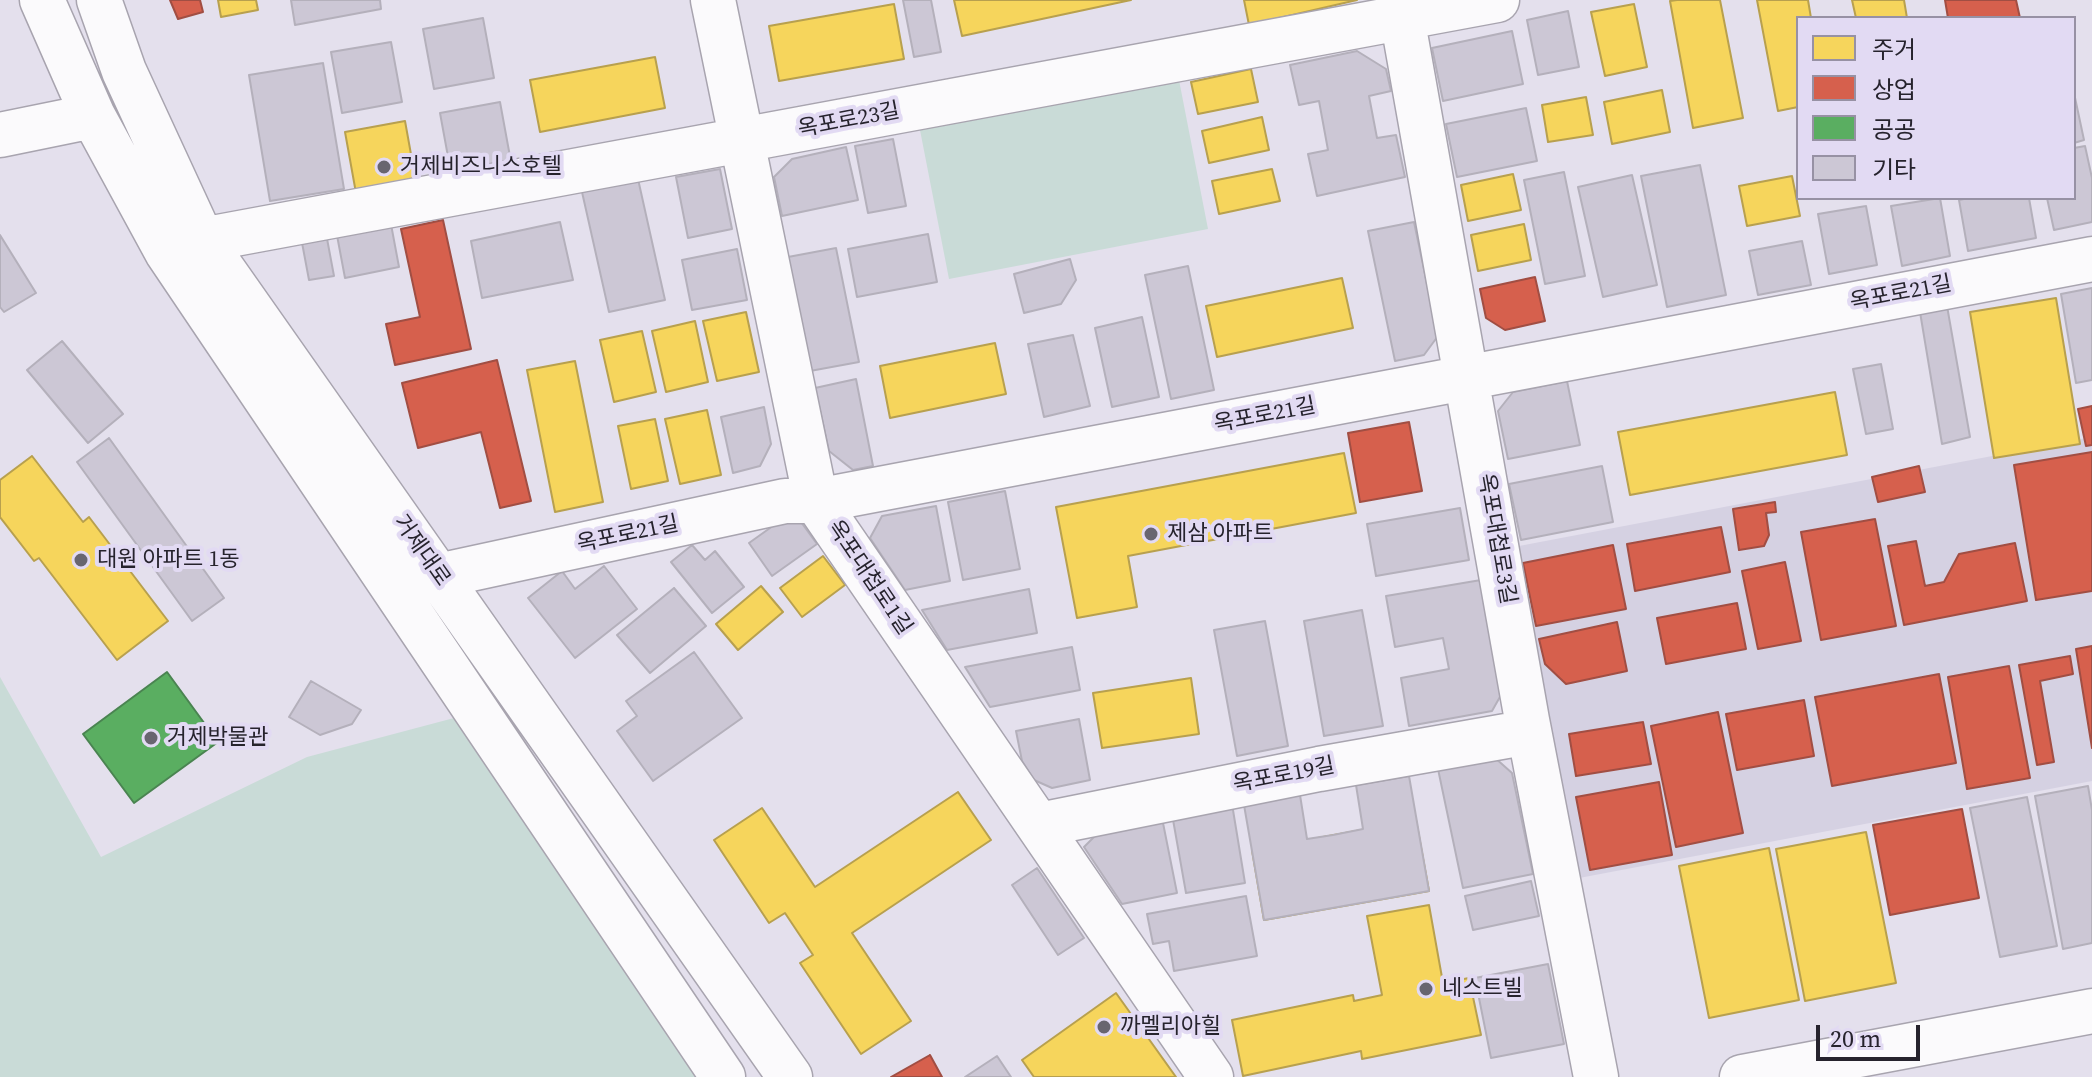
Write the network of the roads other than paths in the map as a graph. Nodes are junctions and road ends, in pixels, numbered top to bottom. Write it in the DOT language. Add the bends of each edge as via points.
graph roads {
  1 [pos="42,0"];
  2 [pos="99,0"];
  3 [pos="713,0"];
  4 [pos="1497,0"];
  5 [pos="1400,8"];
  6 [pos="93,116"];
  7 [pos="0,135"];
  8 [pos="740,141"];
  9 [pos="202,240"];
  10 [pos="2092,259"];
  11 [pos="1467,378"];
  12 [pos="816,501"];
  13 [pos="438,576"];
  14 [pos="1529,732"];
  15 [pos="1039,825"];
  16 [pos="2092,1011"];
  17 [pos="723,1077"];
  18 [pos="790,1077"];
  19 [pos="1211,1077"];
  20 [pos="1596,1077"];
  21 [pos="1742,1077"];
  1 -- 6 [label="street, 거제대로"];
  2 -- 9 [label="street, 거제대로" via="124,71"];
  3 -- 8 [label="street, 옥포대첩로1길"];
  4 -- 5 [label="street, 옥포로23길"];
  5 -- 8 [label="street, 옥포로23길"];
  5 -- 11 [label="street, 옥포대첩로3길"];
  6 -- 7 [label="street"];
  6 -- 17 [label="street, 거제대로" via="167,252"];
  8 -- 9 [label="street, 옥포로23길"];
  8 -- 12 [label="street, 옥포대첩로1길"];
  9 -- 13 [label="street, 거제대로"];
  10 -- 11 [label="street, 옥포로21길"];
  11 -- 12 [label="street, 옥포로21길"];
  11 -- 14 [label="street, 옥포대첩로3길"];
  12 -- 13 [label="street, 옥포로21길" via="785,501"];
  12 -- 15 [label="street, 옥포대첩로1길"];
  13 -- 18 [label="street, 거제대로"];
  14 -- 15 [label="street, 옥포로19길"];
  14 -- 20 [label="street, 옥포대첩로3길"];
  15 -- 19 [label="street, 옥포대첩로1길"];
  16 -- 21 [label="street"];
}
